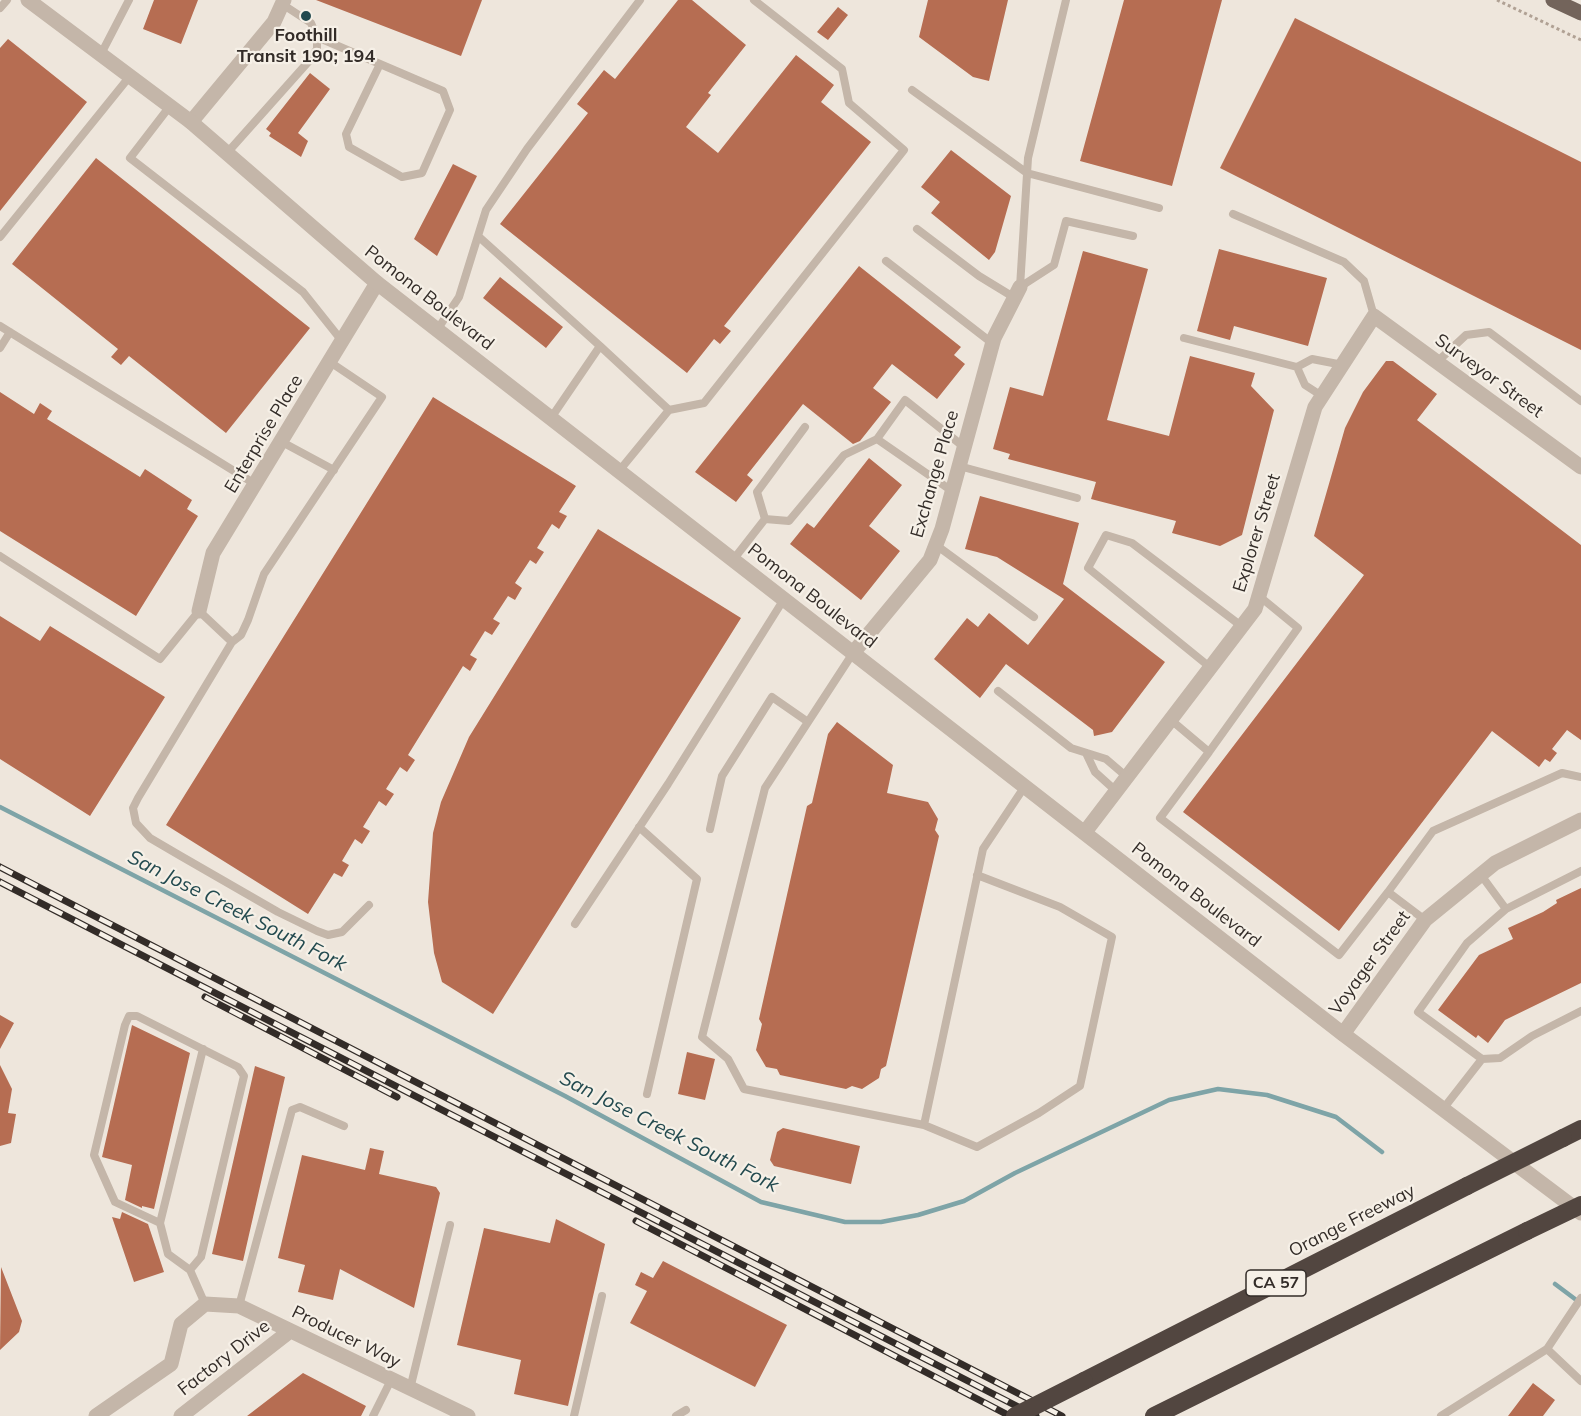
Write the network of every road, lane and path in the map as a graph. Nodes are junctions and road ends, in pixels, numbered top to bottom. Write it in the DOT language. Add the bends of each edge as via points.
graph roads {
  1 [pos="7,0"];
  2 [pos="28,0"];
  3 [pos="129,0"];
  4 [pos="640,0"];
  5 [pos="754,0"];
  6 [pos="1066,0"];
  7 [pos="1497,0"];
  8 [pos="1553,0"];
  9 [pos="283,2"];
  10 [pos="0,9"];
  11 [pos="1581,13"];
  12 [pos="317,37"];
  13 [pos="1581,40"];
  14 [pos="101,54"];
  15 [pos="380,64"];
  16 [pos="130,76"];
  17 [pos="912,90"];
  18 [pos="170,106"];
  19 [pos="191,122"];
  20 [pos="227,153"];
  21 [pos="1027,173"];
  22 [pos="1159,208"];
  23 [pos="1233,214"];
  24 [pos="917,229"];
  25 [pos="478,236"];
  26 [pos="1133,236"];
  27 [pos="0,237"];
  28 [pos="886,261"];
  29 [pos="377,284"];
  30 [pos="1018,292"];
  31 [pos="1374,316"];
  32 [pos="0,326"];
  33 [pos="436,330"];
  34 [pos="10,332"];
  35 [pos="1184,338"];
  36 [pos="342,341"];
  37 [pos="992,343"];
  38 [pos="600,346"];
  39 [pos="0,348"];
  40 [pos="330,362"];
  41 [pos="1437,362"];
  42 [pos="1342,365"];
  43 [pos="1297,367"];
  44 [pos="1322,396"];
  45 [pos="1581,401"];
  46 [pos="669,410"];
  47 [pos="551,418"];
  48 [pos="805,427"];
  49 [pos="877,439"];
  50 [pos="282,442"];
  51 [pos="964,447"];
  52 [pos="959,466"];
  53 [pos="1581,467"];
  54 [pos="334,470"];
  55 [pos="619,471"];
  56 [pos="256,485"];
  57 [pos="952,491"];
  58 [pos="1077,498"];
  59 [pos="765,519"];
  60 [pos="936,545"];
  61 [pos="0,556"];
  62 [pos="733,560"];
  63 [pos="1258,596"];
  64 [pos="784,599"];
  65 [pos="199,611"];
  66 [pos="1034,617"];
  67 [pos="1240,625"];
  68 [pos="231,642"];
  69 [pos="853,653"];
  70 [pos="1211,668"];
  71 [pos="998,692"];
  72 [pos="1171,720"];
  73 [pos="808,722"];
  74 [pos="1209,752"];
  75 [pos="1086,753"];
  76 [pos="1127,777"];
  77 [pos="1581,777"];
  78 [pos="1025,786"];
  79 [pos="1116,791"];
  80 [pos="1581,820"];
  81 [pos="639,827"];
  82 [pos="710,829"];
  83 [pos="1085,832"];
  84 [pos="1581,871"];
  85 [pos="977,875"];
  86 [pos="1481,875"];
  87 [pos="1388,892"];
  88 [pos="369,905"];
  89 [pos="1506,909"];
  90 [pos="1425,920"];
  91 [pos="575,924"];
  92 [pos="1581,1011"];
  93 [pos="1343,1034"];
  94 [pos="202,1049"];
  95 [pos="1482,1059"];
  96 [pos="647,1094"];
  97 [pos="1443,1110"];
  98 [pos="924,1125"];
  99 [pos="344,1126"];
  100 [pos="1581,1129"];
  101 [pos="1581,1205"];
  102 [pos="1581,1213"];
  103 [pos="160,1223"];
  104 [pos="450,1225"];
  105 [pos="190,1270"];
  106 [pos="602,1296"];
  107 [pos="1581,1298"];
  108 [pos="206,1304"];
  109 [pos="239,1306"];
  110 [pos="290,1332"];
  111 [pos="1547,1349"];
  112 [pos="391,1380"];
  113 [pos="1581,1381"];
  114 [pos="410,1389"];
  115 [pos="686,1410"];
  116 [pos="96,1416"];
  117 [pos="181,1416"];
  118 [pos="373,1416"];
  119 [pos="468,1416"];
  120 [pos="574,1416"];
  121 [pos="676,1416"];
  122 [pos="1015,1416"];
  123 [pos="1154,1416"];
  124 [pos="1441,1416"];
  1 -- 10 [label="lane"];
  2 -- 14 [label="street, Pomona Boulevard"];
  3 -- 14 [label="lane"];
  4 -- 25 [label="lane" via="521,158 486,210"];
  5 -- 46 [label="lane" via="842,69 849,103 904,150 704,403"];
  6 -- 21 [label="lane"];
  7 -- 13 [label="path"];
  8 -- 11 [label="main road"];
  9 -- 12 [label="lane" via="311,23"];
  9 -- 19 [label="street" via="274,22"];
  12 -- 15 [label="lane"];
  12 -- 20 [label="lane" via="317,49 309,61"];
  14 -- 16 [label="street, Pomona Boulevard"];
  15 -- 15 [label="lane" via="443,91 450,110 422,173 402,177 349,147 346,134"];
  16 -- 18 [label="street, Pomona Boulevard"];
  16 -- 27 [label="lane"];
  17 -- 21 [label="lane"];
  18 -- 19 [label="street, Pomona Boulevard"];
  18 -- 36 [label="lane" via="130,158 303,292"];
  19 -- 20 [label="street, Pomona Boulevard"];
  20 -- 29 [label="street, Pomona Boulevard"];
  21 -- 22 [label="lane"];
  21 -- 30 [label="lane"];
  23 -- 31 [label="lane" via="1344,262 1364,281"];
  24 -- 30 [label="lane" via="979,276"];
  25 -- 33 [label="lane" via="459,297"];
  25 -- 38 [label="lane"];
  26 -- 30 [label="lane" via="1066,221 1054,265"];
  28 -- 37 [label="lane"];
  29 -- 33 [label="street, Pomona Boulevard"];
  29 -- 36 [label="street, Enterprise Place"];
  30 -- 37 [label="street, Exchange Place"];
  31 -- 41 [label="street, Surveyor Street"];
  31 -- 42 [label="street, Explorer Street"];
  32 -- 34 [label="lane"];
  33 -- 47 [label="street, Pomona Boulevard"];
  34 -- 39 [label="lane"];
  34 -- 56 [label="lane"];
  35 -- 43 [label="lane"];
  36 -- 40 [label="street, Enterprise Place"];
  37 -- 51 [label="street, Exchange Place"];
  38 -- 46 [label="lane"];
  38 -- 47 [label="lane"];
  40 -- 50 [label="street, Enterprise Place"];
  40 -- 54 [label="lane" via="382,397"];
  41 -- 45 [label="lane" via="1466,335 1489,332"];
  41 -- 53 [label="street, Surveyor Street"];
  42 -- 43 [label="lane" via="1312,359"];
  42 -- 44 [label="street, Explorer Street"];
  43 -- 44 [label="lane" via="1305,385"];
  44 -- 63 [label="street, Explorer Street" via="1315,407"];
  46 -- 55 [label="lane"];
  47 -- 55 [label="street, Pomona Boulevard"];
  48 -- 59 [label="lane" via="757,492"];
  49 -- 51 [label="lane" via="905,400"];
  49 -- 57 [label="lane"];
  49 -- 59 [label="lane" via="844,455 789,521"];
  50 -- 54 [label="lane"];
  50 -- 56 [label="street, Enterprise Place"];
  51 -- 52 [label="street, Exchange Place"];
  52 -- 57 [label="street, Exchange Place"];
  52 -- 58 [label="lane"];
  54 -- 68 [label="lane" via="264,574 241,635"];
  55 -- 62 [label="street, Pomona Boulevard"];
  56 -- 65 [label="street, Enterprise Place" via="213,553"];
  57 -- 60 [label="street, Exchange Place"];
  59 -- 62 [label="lane"];
  60 -- 66 [label="lane"];
  60 -- 69 [label="street, Exchange Place" via="930,560"];
  61 -- 65 [label="lane" via="160,659"];
  62 -- 64 [label="street, Pomona Boulevard"];
  63 -- 67 [label="street, Explorer Street" via="1255,609"];
  63 -- 74 [label="lane" via="1298,628"];
  64 -- 69 [label="street, Pomona Boulevard"];
  64 -- 81 [label="lane"];
  65 -- 68 [label="lane"];
  67 -- 70 [label="street, Explorer Street"];
  67 -- 70 [label="lane" via="1132,543 1106,535 1088,568"];
  68 -- 88 [label="lane" via="138,798 133,808 136,823 150,838 322,933 342,932"];
  69 -- 73 [label="lane"];
  69 -- 78 [label="street, Pomona Boulevard"];
  70 -- 72 [label="street, Explorer Street"];
  71 -- 75 [label="lane" via="1071,748"];
  72 -- 74 [label="lane"];
  72 -- 76 [label="street, Explorer Street"];
  73 -- 82 [label="lane" via="772,697 722,776"];
  73 -- 98 [label="lane" via="765,788 702,1037 728,1059 744,1089"];
  74 -- 87 [label="lane" via="1160,818 1339,956"];
  75 -- 76 [label="lane" via="1106,759"];
  75 -- 79 [label="lane" via="1095,772"];
  76 -- 79 [label="street, Explorer Street"];
  77 -- 87 [label="lane" via="1562,773 1433,831"];
  78 -- 83 [label="street, Pomona Boulevard"];
  78 -- 85 [label="lane" via="982,849"];
  79 -- 83 [label="street, Explorer Street"];
  80 -- 86 [label="street, Voyager Street" via="1495,863"];
  81 -- 91 [label="lane"];
  81 -- 96 [label="lane" via="697,879"];
  83 -- 93 [label="street, Pomona Boulevard"];
  84 -- 89 [label="lane"];
  85 -- 98 [label="lane"];
  85 -- 98 [label="lane" via="1060,907 1112,937 1083,1075 1080,1086 977,1147"];
  86 -- 89 [label="lane"];
  86 -- 90 [label="street, Voyager Street"];
  87 -- 90 [label="lane"];
  89 -- 95 [label="lane" via="1467,943 1419,1012"];
  90 -- 93 [label="street, Voyager Street"];
  92 -- 95 [label="lane" via="1500,1058"];
  93 -- 97 [label="street, Pomona Boulevard"];
  94 -- 103 [label="lane"];
  94 -- 103 [label="lane" via="137,1016 129,1016 125,1025 94,1155 115,1202"];
  94 -- 105 [label="lane" via="238,1066 244,1076 201,1257"];
  95 -- 97 [label="lane"];
  97 -- 102 [label="street, Pomona Boulevard"];
  99 -- 109 [label="lane" via="300,1107 292,1110"];
  100 -- 122 [label="highway, Orange Freeway / CA 57, bridge"];
  101 -- 123 [label="highway, bridge"];
  103 -- 105 [label="lane" via="168,1254"];
  104 -- 114 [label="lane"];
  105 -- 108 [label="lane"];
  106 -- 120 [label="lane"];
  107 -- 111 [label="lane"];
  108 -- 109 [label="street, Producer Way"];
  108 -- 116 [label="street" via="181,1324 171,1364"];
  109 -- 110 [label="street, Producer Way"];
  110 -- 112 [label="street, Producer Way"];
  110 -- 117 [label="street, Factory Drive"];
  111 -- 113 [label="lane"];
  111 -- 124 [label="lane"];
  112 -- 114 [label="street, Producer Way"];
  112 -- 118 [label="lane"];
  114 -- 119 [label="street, Producer Way"];
  115 -- 121 [label="lane"];
}
